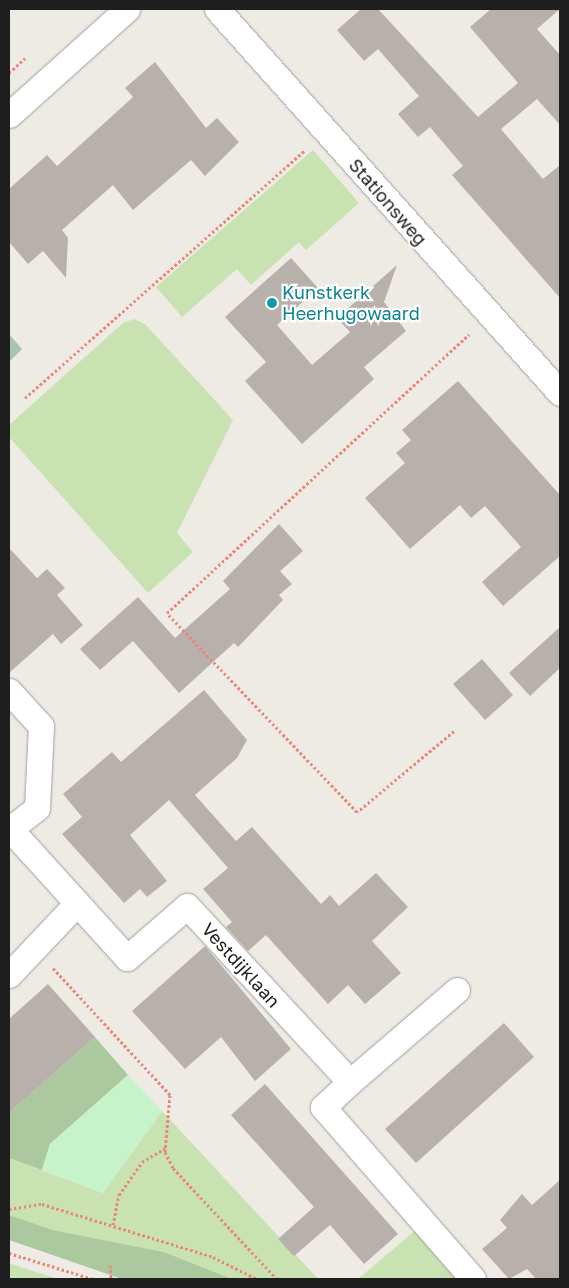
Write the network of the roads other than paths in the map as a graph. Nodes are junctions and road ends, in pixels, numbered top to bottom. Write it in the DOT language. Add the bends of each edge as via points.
graph roads {
  1 [pos="127,9"];
  2 [pos="217,9"];
  3 [pos="9,115"];
  4 [pos="560,393"];
  5 [pos="9,691"];
  6 [pos="9,830"];
  7 [pos="77,903"];
  8 [pos="9,975"];
  9 [pos="457,990"];
  10 [pos="350,1082"];
  11 [pos="473,1279"];
  1 -- 3 [label="street"];
  2 -- 4 [label="street, Stationsweg"];
  5 -- 6 [label="street" via="41,726 37,808"];
  6 -- 7 [label="street"];
  7 -- 8 [label="street"];
  7 -- 10 [label="street, Vestdijklaan" via="127,958 187,906"];
  9 -- 10 [label="street"];
  10 -- 11 [label="street" via="323,1107"];
}
